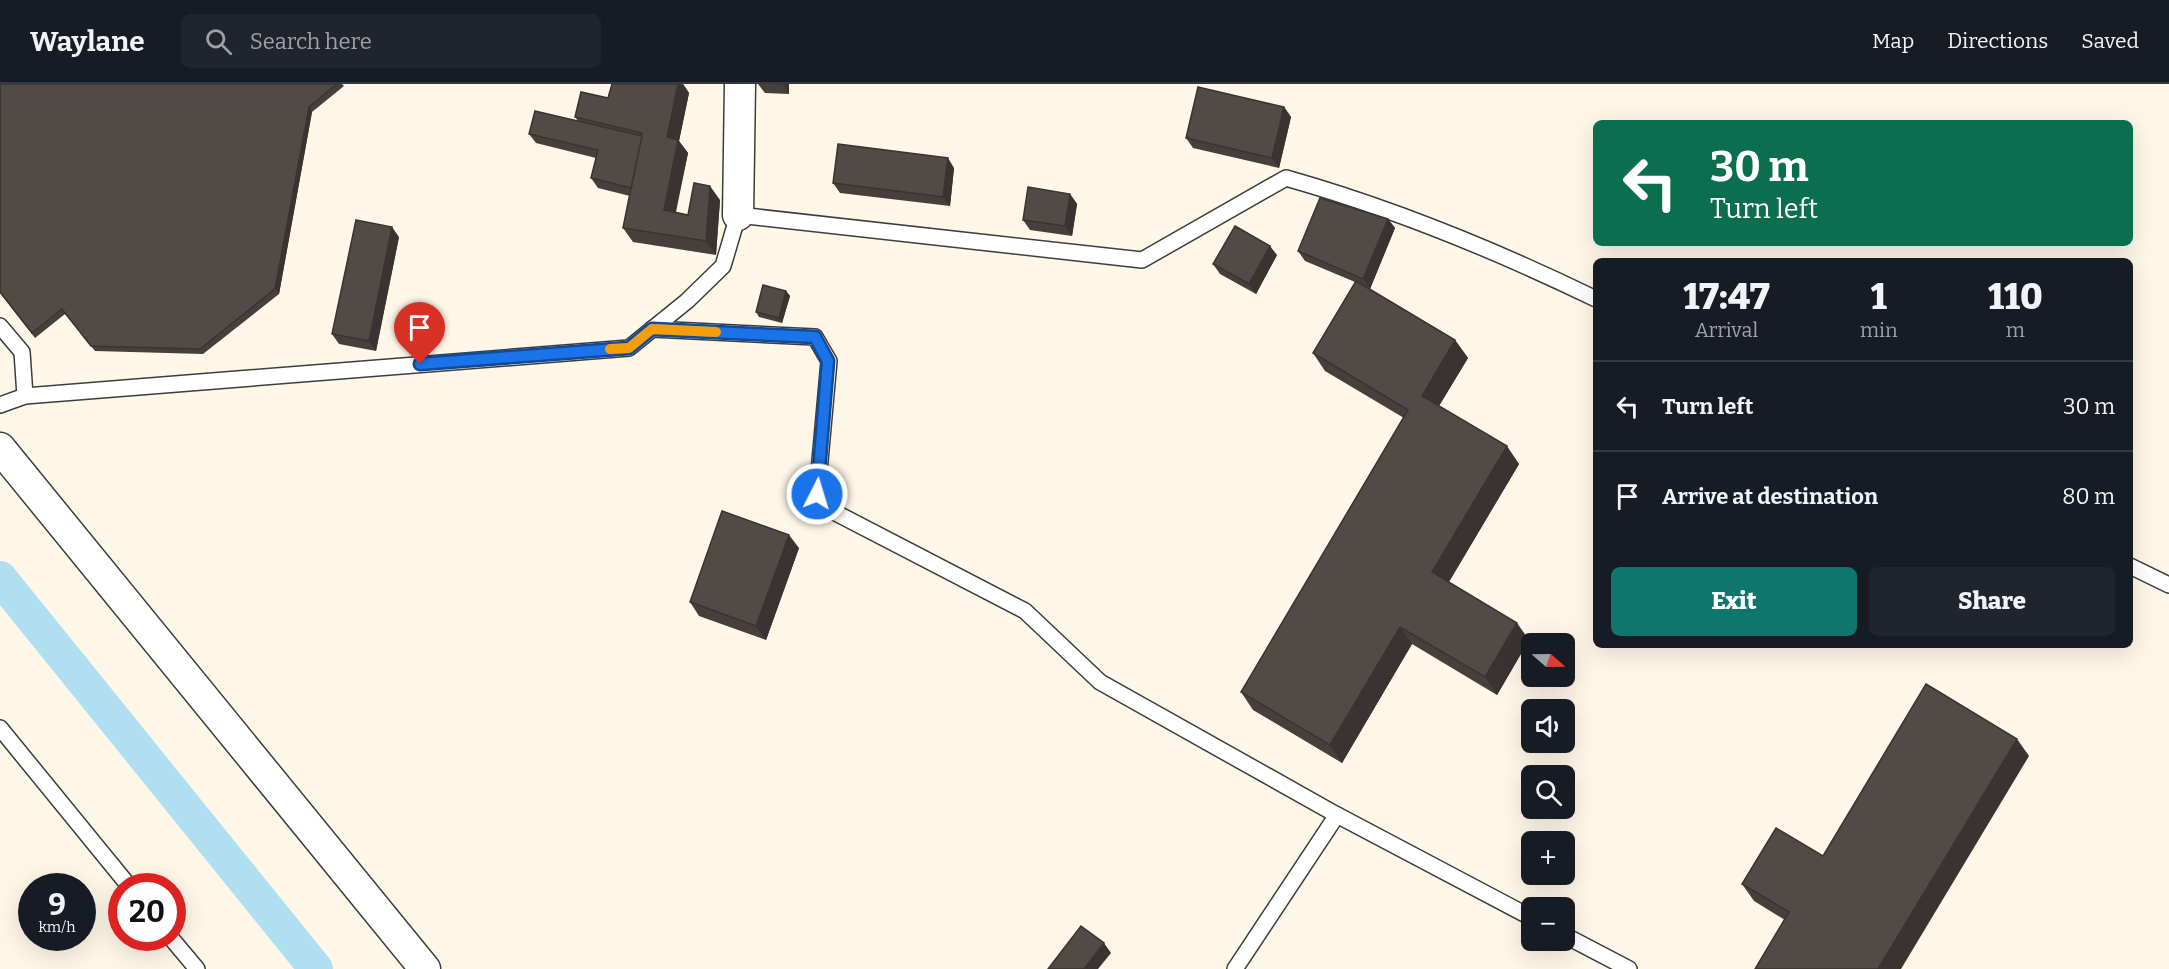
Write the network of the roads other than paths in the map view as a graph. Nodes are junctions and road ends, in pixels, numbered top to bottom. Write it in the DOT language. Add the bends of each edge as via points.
graph roads {
  1 [pos="740,84"];
  2 [pos="738,215"];
  3 [pos="1593,298"];
  4 [pos="0,326"];
  5 [pos="652,329"];
  6 [pos="25,396"];
  7 [pos="0,405"];
  8 [pos="0,448"];
  9 [pos="2133,567"];
  10 [pos="2169,585"];
  11 [pos="0,728"];
  12 [pos="1337,815"];
  13 [pos="118,873"];
  14 [pos="1521,912"];
  15 [pos="1575,941"];
  16 [pos="182,951"];
  17 [pos="197,969"];
  18 [pos="425,969"];
  19 [pos="1235,969"];
  20 [pos="1629,969"];
  1 -- 2 [label="street"];
  2 -- 3 [label="lane" via="1142,260 1286,178 1353,197"];
  2 -- 5 [label="lane" via="723,266"];
  4 -- 6 [label="lane" via="22,352"];
  5 -- 6 [label="lane" via="629,348"];
  5 -- 12 [label="lane" via="815,337 828,361 817,494 836,513 1024,611 1100,682"];
  6 -- 7 [label="lane"];
  8 -- 18 [label="street"];
  9 -- 10 [label="lane"];
  11 -- 13 [label="lane"];
  12 -- 14 [label="lane"];
  12 -- 19 [label="lane"];
  15 -- 20 [label="lane"];
  16 -- 17 [label="lane"];
}
